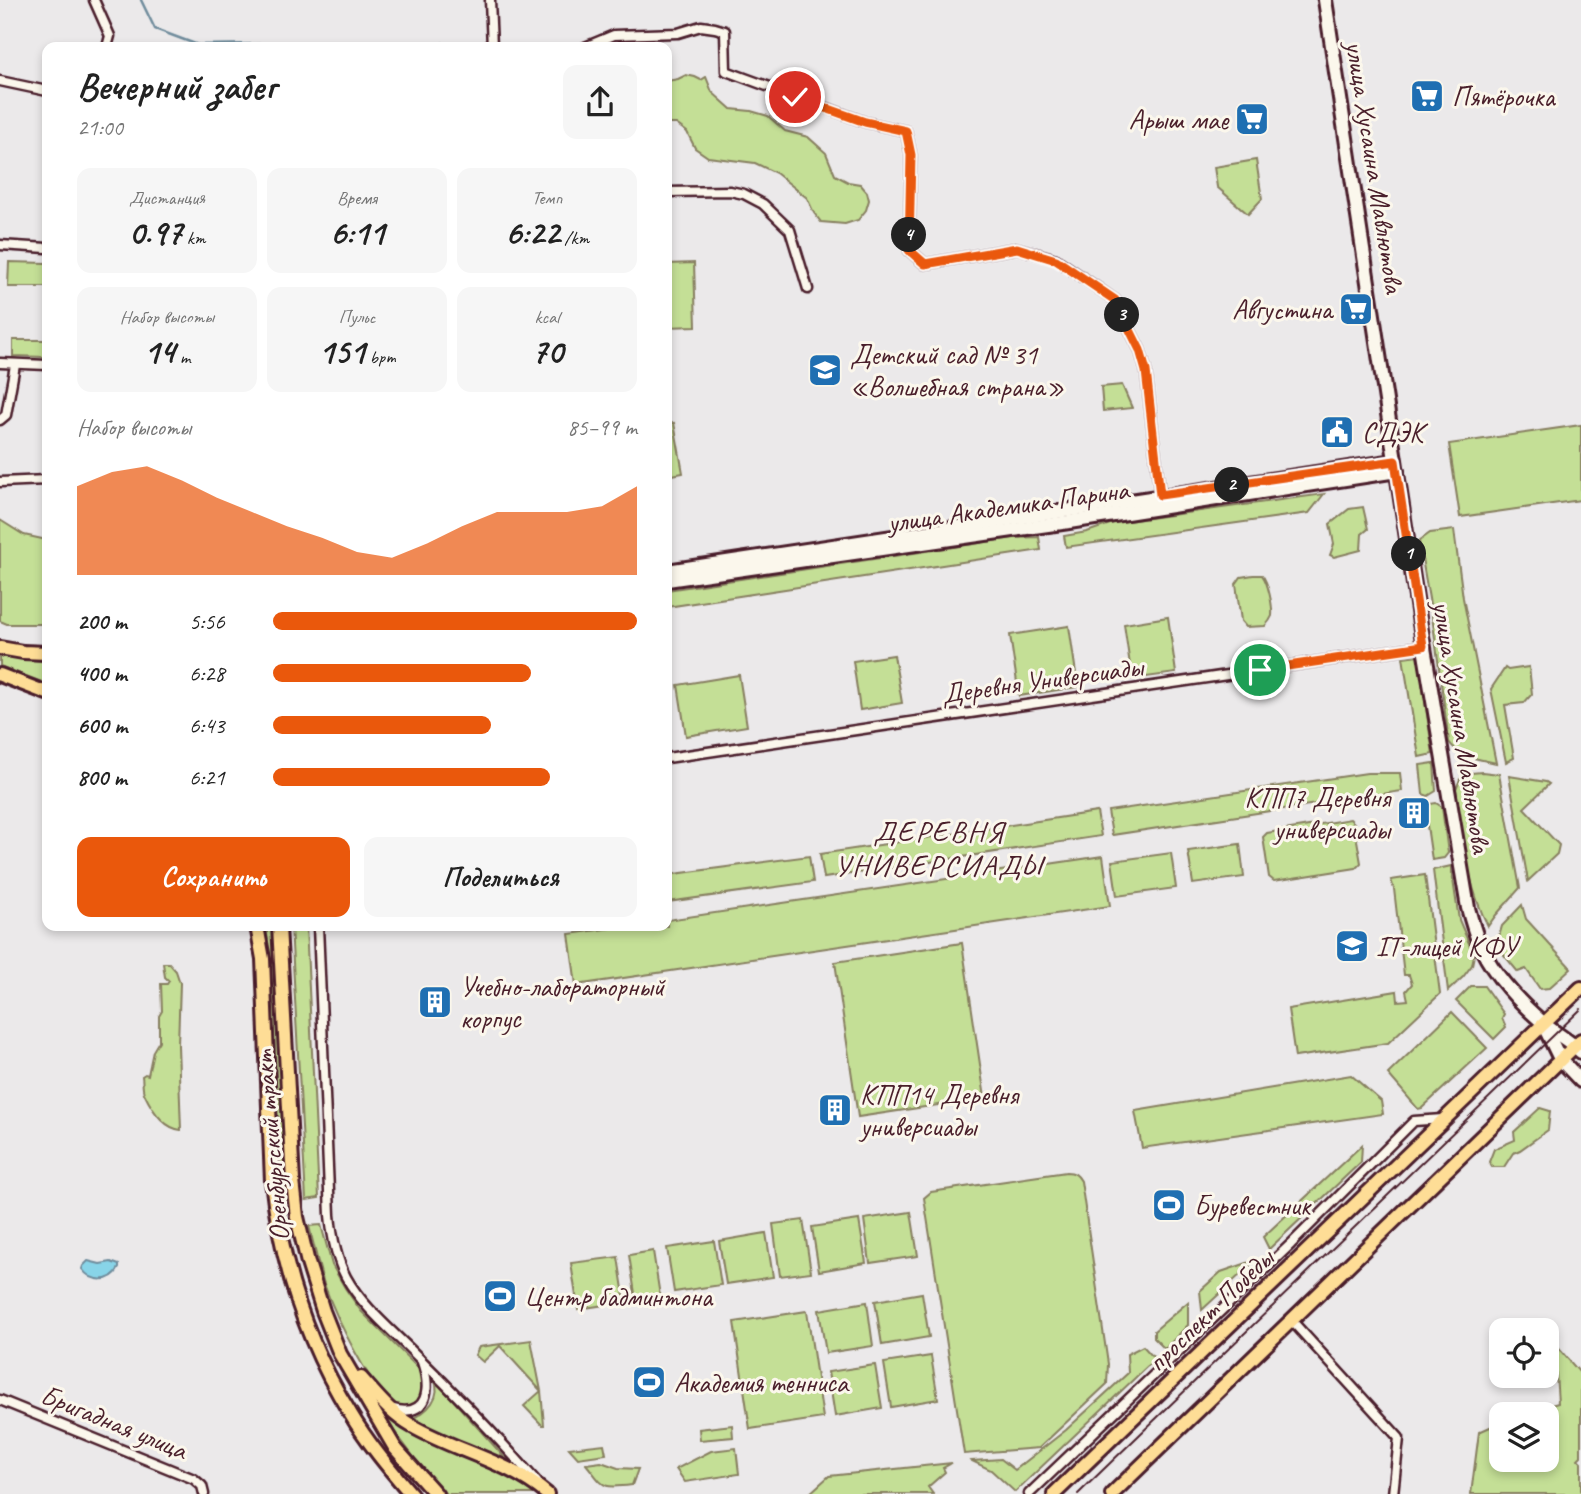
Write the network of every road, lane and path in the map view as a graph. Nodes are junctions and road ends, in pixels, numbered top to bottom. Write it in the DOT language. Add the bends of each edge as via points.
graph roads {
  1 [pos="94,0"];
  2 [pos="490,0"];
  3 [pos="1325,0"];
  4 [pos="108,42"];
  5 [pos="492,42"];
  6 [pos="597,42"];
  7 [pos="0,81"];
  8 [pos="42,90"];
  9 [pos="672,192"];
  10 [pos="0,245"];
  11 [pos="42,248"];
  12 [pos="808,289"];
  13 [pos="0,363"];
  14 [pos="15,365"];
  15 [pos="42,365"];
  16 [pos="0,420"];
  17 [pos="1396,466"];
  18 [pos="42,480"];
  19 [pos="0,482"];
  20 [pos="1161,502"];
  21 [pos="981,529"];
  22 [pos="672,570"];
  23 [pos="672,579"];
  24 [pos="1423,646"];
  25 [pos="0,648"];
  26 [pos="42,653"];
  27 [pos="0,676"];
  28 [pos="42,691"];
  29 [pos="672,757"];
  30 [pos="258,931"];
  31 [pos="279,931"];
  32 [pos="318,931"];
  33 [pos="1581,988"];
  34 [pos="1543,1023"];
  35 [pos="1579,1046"];
  36 [pos="1560,1059"];
  37 [pos="1581,1081"];
  38 [pos="1443,1119"];
  39 [pos="276,1217"];
  40 [pos="297,1217"];
  41 [pos="1292,1321"];
  42 [pos="341,1354"];
  43 [pos="421,1359"];
  44 [pos="0,1400"];
  45 [pos="386,1407"];
  46 [pos="204,1494"];
  47 [pos="411,1494"];
  48 [pos="436,1494"];
  49 [pos="547,1494"];
  50 [pos="1029,1494"];
  51 [pos="1054,1494"];
  52 [pos="1112,1494"];
  53 [pos="1394,1494"];
  1 -- 4 [label="street"];
  2 -- 5 [label="street"];
  3 -- 17 [label="street, улица Хусаина Мавлютова"];
  6 -- 20 [label="street" via="614,35 678,33 701,26 725,31 726,71 865,122 906,131 911,155 909,250 925,264 1017,248 1056,260 1115,300 1146,371"];
  7 -- 8 [label="street"];
  9 -- 12 [label="street" via="730,191 762,204 790,230"];
  10 -- 11 [label="street"];
  13 -- 14 [label="street"];
  14 -- 15 [label="street"];
  14 -- 16 [label="street" via="6,415"];
  17 -- 20 [label="street, улица Академика Парина"];
  17 -- 24 [label="street, улица Хусаина Мавлютова"];
  18 -- 19 [label="street"];
  20 -- 21 [label="street, улица Академика Парина"];
  21 -- 22 [label="street, улица Академика Парина"];
  21 -- 23 [label="street, улица Академика Парина"];
  24 -- 29 [label="street, Деревня Универсиады"];
  24 -- 34 [label="street, улица Хусаина Мавлютова" via="1468,908 1491,964"];
  25 -- 26 [label="main road"];
  27 -- 28 [label="main road"];
  30 -- 39 [label="main road, Оренбургский тракт"];
  31 -- 40 [label="main road, Оренбургский тракт"];
  32 -- 43 [label="street" via="330,1215 337,1254 346,1277 370,1309"];
  33 -- 34 [label="main road, проспект Победы"];
  34 -- 35 [label="street"];
  34 -- 36 [label="street"];
  34 -- 38 [label="main road, проспект Победы"];
  35 -- 36 [label="main road"];
  36 -- 37 [label="street"];
  36 -- 41 [label="main road"];
  38 -- 50 [label="street" via="1414,1121"];
  38 -- 51 [label="main road, проспект Победы"];
  39 -- 40 [label="main road"];
  39 -- 47 [label="main road, Оренбургский тракт" via="295,1291 325,1368 349,1413"];
  40 -- 42 [label="main road, Оренбургский тракт" via="323,1311"];
  41 -- 52 [label="main road"];
  41 -- 53 [label="street" via="1399,1438"];
  42 -- 45 [label="main road"];
  42 -- 48 [label="main road, Оренбургский тракт" via="396,1448"];
  43 -- 45 [label="street" via="428,1386 422,1404 403,1411"];
  43 -- 49 [label="street"];
  44 -- 46 [label="street, Бригадная улица" via="194,1479"];
  45 -- 49 [label="main road" via="409,1424 503,1466"];
}
